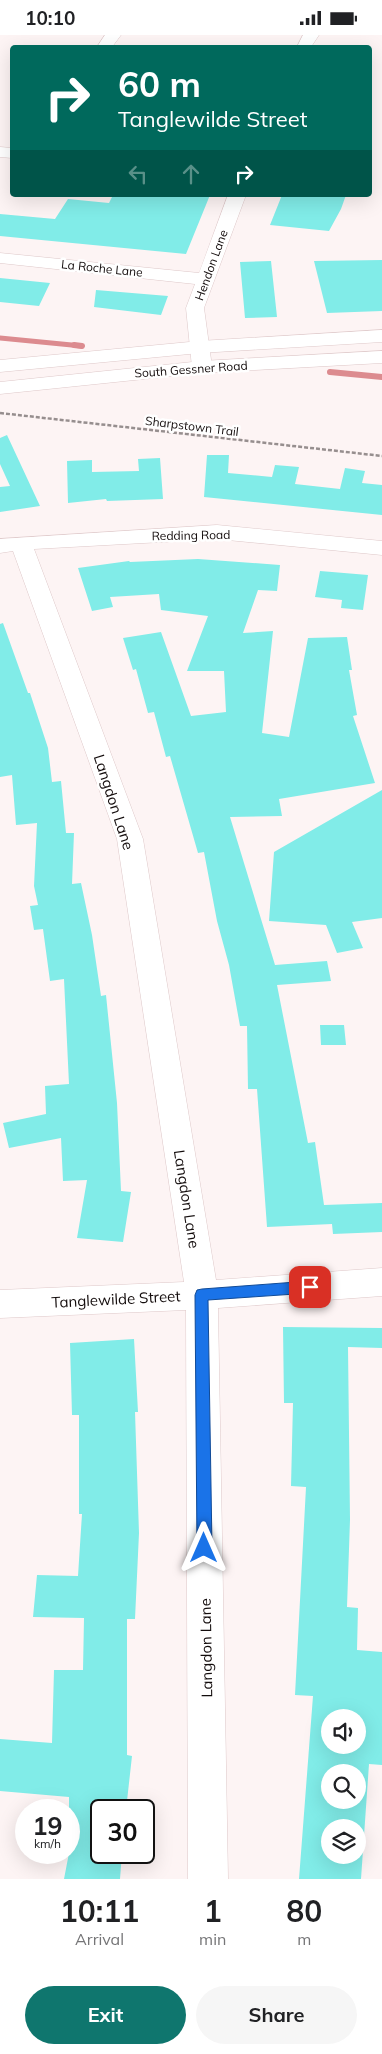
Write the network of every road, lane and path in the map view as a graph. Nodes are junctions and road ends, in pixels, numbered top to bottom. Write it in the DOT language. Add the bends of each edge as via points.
graph roads {
  1 [pos="236,197"];
  2 [pos="0,258"];
  3 [pos="205,279"];
  4 [pos="382,336"];
  5 [pos="200,347"];
  6 [pos="382,357"];
  7 [pos="0,366"];
  8 [pos="202,367"];
  9 [pos="0,387"];
  10 [pos="0,413"];
  11 [pos="382,457"];
  12 [pos="10,544"];
  13 [pos="382,548"];
  14 [pos="382,1282"];
  15 [pos="202,1295"];
  16 [pos="0,1304"];
  17 [pos="208,1879"];
  1 -- 3 [label="street, Hendon Lane"];
  2 -- 3 [label="street, La Roche Lane"];
  3 -- 5 [label="street, Hendon Lane" via="195,308"];
  4 -- 5 [label="street, South Gessner Road"];
  5 -- 7 [label="street, South Gessner Road"];
  5 -- 8 [label="street, Hendon Lane"];
  6 -- 8 [label="street, South Gessner Road"];
  8 -- 9 [label="street, South Gessner Road"];
  10 -- 11 [label="path, Sharpstown Trail"];
  12 -- 13 [label="street, Redding Road" via="217,532"];
  12 -- 15 [label="street, Langdon Lane" via="130,839"];
  14 -- 15 [label="street, Tanglewilde Street"];
  15 -- 16 [label="street, Tanglewilde Street"];
  15 -- 17 [label="street, Langdon Lane"];
}
